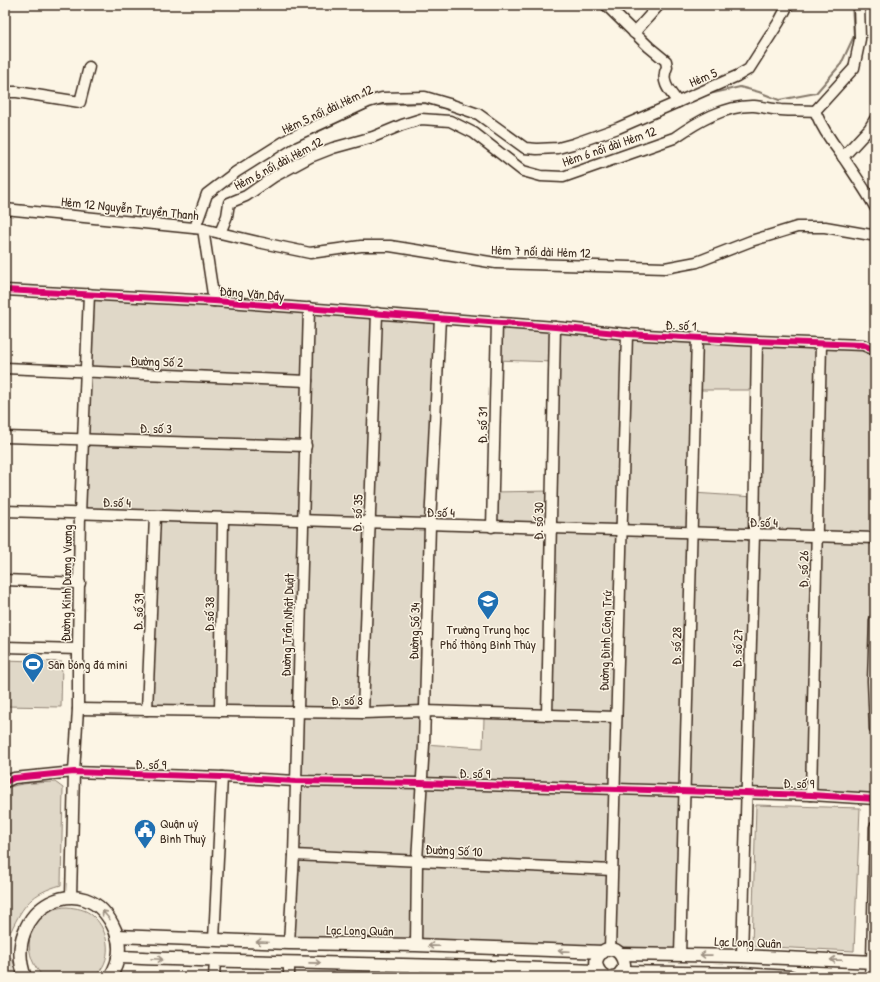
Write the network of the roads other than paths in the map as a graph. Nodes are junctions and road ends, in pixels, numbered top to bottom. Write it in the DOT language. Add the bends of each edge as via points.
graph roads {
  1 [pos="606,5"];
  2 [pos="659,5"];
  3 [pos="788,5"];
  4 [pos="859,5"];
  5 [pos="634,33"];
  6 [pos="89,68"];
  7 [pos="5,92"];
  8 [pos="678,102"];
  9 [pos="816,111"];
  10 [pos="875,119"];
  11 [pos="842,157"];
  12 [pos="875,207"];
  13 [pos="5,209"];
  14 [pos="199,228"];
  15 [pos="220,233"];
  16 [pos="875,235"];
  17 [pos="5,290"];
  18 [pos="89,294"];
  19 [pos="214,301"];
  20 [pos="310,308"];
  21 [pos="377,313"];
  22 [pos="440,318"];
  23 [pos="497,323"];
  24 [pos="555,327"];
  25 [pos="627,334"];
  26 [pos="697,337"];
  27 [pos="757,341"];
  28 [pos="822,344"];
  29 [pos="875,350"];
  30 [pos="5,368"];
  31 [pos="86,371"];
  32 [pos="307,381"];
  33 [pos="5,437"];
  34 [pos="84,439"];
  35 [pos="306,446"];
  36 [pos="5,512"];
  37 [pos="80,514"];
  38 [pos="155,516"];
  39 [pos="223,518"];
  40 [pos="303,521"];
  41 [pos="370,523"];
  42 [pos="430,525"];
  43 [pos="492,527"];
  44 [pos="550,528"];
  45 [pos="621,530"];
  46 [pos="692,533"];
  47 [pos="754,535"];
  48 [pos="817,537"];
  49 [pos="875,538"];
  50 [pos="5,580"];
  51 [pos="80,583"];
  52 [pos="875,621"];
  53 [pos="5,647"];
  54 [pos="78,649"];
  55 [pos="78,709"];
  56 [pos="147,710"];
  57 [pos="220,711"];
  58 [pos="424,711"];
  59 [pos="298,713"];
  60 [pos="363,713"];
  61 [pos="547,715"];
  62 [pos="616,717"];
  63 [pos="875,729"];
  64 [pos="74,772"];
  65 [pos="222,777"];
  66 [pos="296,781"];
  67 [pos="5,782"];
  68 [pos="421,783"];
  69 [pos="614,788"];
  70 [pos="685,791"];
  71 [pos="746,793"];
  72 [pos="811,795"];
  73 [pos="875,798"];
  74 [pos="875,827"];
  75 [pos="294,855"];
  76 [pos="417,861"];
  77 [pos="612,870"];
  78 [pos="71,897"];
  79 [pos="117,936"];
  80 [pos="214,940"];
  81 [pos="290,943"];
  82 [pos="416,945"];
  83 [pos="611,952"];
  84 [pos="680,955"];
  85 [pos="742,956"];
  86 [pos="118,957"];
  87 [pos="215,961"];
  88 [pos="873,961"];
  89 [pos="289,962"];
  90 [pos="415,971"];
  91 [pos="602,974"];
  92 [pos="617,975"];
  93 [pos="680,975"];
  94 [pos="742,976"];
  95 [pos="25,977"];
  96 [pos="110,977"];
  97 [pos="214,977"];
  98 [pos="289,977"];
  99 [pos="790,977"];
  100 [pos="871,977"];
  1 -- 5 [label="street, Hẻm 5"];
  2 -- 5 [label="street"];
  3 -- 8 [label="street, Hẻm 5" via="749,68 737,76"];
  4 -- 9 [label="street" via="860,39 854,68"];
  5 -- 8 [label="street, Hẻm 5" via="666,61 664,79"];
  6 -- 7 [label="street" via="80,102"];
  8 -- 14 [label="street, Hẻm 5 nối dài Hẻm 12" via="573,144 538,149 525,148 478,114 449,104 425,97 382,98 290,138 236,172 207,194"];
  9 -- 11 [label="street"];
  9 -- 15 [label="street, Hẻm 6 nối dài Hẻm 12" via="753,106 720,111 674,138 563,177 541,176 523,171 474,133 450,121 421,119 373,137 333,148 275,176 246,196 229,203"];
  10 -- 11 [label="street" via="870,129"];
  11 -- 12 [label="street"];
  13 -- 14 [label="street, Hẻm 12 Nguyễn Truyền Thanh"];
  14 -- 15 [label="street, Hẻm 7 nối dài Hẻm 12"];
  14 -- 19 [label="street, Hẻm 12 Nguyễn Truyền Thanh"];
  15 -- 16 [label="street, Hẻm 7 nối dài Hẻm 12" via="310,253 361,246 390,246 496,263 665,268 697,262 797,226 825,226"];
  17 -- 18 [label="street, Đặng Văn Dầy"];
  18 -- 19 [label="street, Đặng Văn Dầy"];
  18 -- 31 [label="street, Đường Kinh Dương Vương"];
  19 -- 20 [label="street, Đặng Văn Dầy"];
  20 -- 21 [label="street, Đặng Văn Dầy"];
  20 -- 32 [label="street, Đường Trần Nhật Duật"];
  21 -- 22 [label="street, Đặng Văn Dầy"];
  21 -- 41 [label="street, Đ. số 35"];
  22 -- 23 [label="street, Đặng Văn Dầy"];
  22 -- 42 [label="street, Đường Số 34"];
  23 -- 24 [label="street, Đ. số 1"];
  23 -- 43 [label="street, Đ. số 31"];
  24 -- 25 [label="street, Đ. số 1"];
  24 -- 44 [label="street, Đ. số 30"];
  25 -- 26 [label="street, Đ. số 1"];
  25 -- 45 [label="street, Đường Đinh Công Trứ"];
  26 -- 27 [label="street, Đ. số 1"];
  26 -- 46 [label="street, Đ. số 28"];
  27 -- 28 [label="street, Đ. số 1"];
  27 -- 47 [label="street, Đ. số 27"];
  28 -- 29 [label="street, Đ. số 1" via="863,346"];
  28 -- 48 [label="street, Đ, số 26"];
  30 -- 31 [label="street, Đường Số 2"];
  31 -- 32 [label="street, Đường Số 2"];
  31 -- 34 [label="street, Đường Kinh Dương Vương"];
  32 -- 35 [label="street, Đường Trần Nhật Duật"];
  33 -- 34 [label="street, Đ. số 3"];
  34 -- 35 [label="street, Đ. số 3"];
  34 -- 37 [label="street, Đường Kinh Dương Vương"];
  35 -- 40 [label="street, Đường Trần Nhật Duật"];
  36 -- 37 [label="street, Đ.số 4"];
  37 -- 38 [label="street, Đ.số 4"];
  37 -- 51 [label="street, Đường Kinh Dương Vương"];
  38 -- 39 [label="street, Đ.số 4"];
  38 -- 56 [label="street, Đ. số 39"];
  39 -- 40 [label="street, Đ.số 4"];
  39 -- 57 [label="street, Đ.số 38"];
  40 -- 41 [label="street, Đ.số 4"];
  40 -- 59 [label="street, Đường Trần Nhật Duật"];
  41 -- 42 [label="street, Đ.số 4"];
  41 -- 60 [label="street, Đ. số 35"];
  42 -- 43 [label="street, Đ.số 4"];
  42 -- 58 [label="street, Đường Số 34"];
  43 -- 44 [label="street, Đ.số 4"];
  44 -- 45 [label="street, Đ.số 4"];
  44 -- 61 [label="street, Đ. số 30"];
  45 -- 46 [label="street, Đ.số 4"];
  45 -- 62 [label="street, Đường Đinh Công Trứ"];
  46 -- 47 [label="street, Đ.số 4"];
  46 -- 70 [label="street, Đ. số 28"];
  47 -- 48 [label="street, Đ.số 4"];
  47 -- 71 [label="street, Đ. số 27"];
  48 -- 49 [label="street, Đ.số 4"];
  48 -- 72 [label="street, Đ, số 26"];
  50 -- 51 [label="street"];
  51 -- 54 [label="street, Đường Kinh Dương Vương"];
  52 -- 63 [label="street"];
  53 -- 54 [label="street"];
  54 -- 55 [label="street, Đường Kinh Dương Vương"];
  55 -- 56 [label="street, Đ, số 8"];
  55 -- 64 [label="street, Đường Kinh Dương Vương"];
  56 -- 57 [label="street, Đ, số 8"];
  57 -- 59 [label="street, Đ, số 8"];
  58 -- 60 [label="street, Đ, số 8"];
  58 -- 61 [label="street, Đ, số 8"];
  58 -- 68 [label="street, Đường Số 34"];
  59 -- 60 [label="street, Đ, số 8"];
  59 -- 66 [label="street, Đường Trần Nhật Duật"];
  61 -- 62 [label="street, Đ, số 8"];
  62 -- 69 [label="street, Đường Đinh Công Trứ"];
  64 -- 65 [label="street, Đ. số 9"];
  64 -- 67 [label="street, Đ. số 9" via="14,778"];
  64 -- 78 [label="street, Đường Kinh Dương Vương"];
  65 -- 66 [label="street, Đ. số 9"];
  65 -- 80 [label="street"];
  66 -- 68 [label="street, Đ. số 9"];
  66 -- 75 [label="street, Đường Trần Nhật Duật"];
  68 -- 69 [label="street, Đ. số 9"];
  68 -- 76 [label="street, Đường Số 34"];
  69 -- 70 [label="street, Đ. số 9"];
  69 -- 77 [label="street, Đường Đinh Công Trứ"];
  70 -- 71 [label="street, Đ. số 9"];
  70 -- 84 [label="street, Đ. số 28"];
  71 -- 72 [label="street, Đ. số 9"];
  71 -- 85 [label="street, Đ. số 27"];
  72 -- 73 [label="street, Đ. số 9"];
  74 -- 88 [label="street"];
  75 -- 76 [label="street, Đường Số 10"];
  75 -- 81 [label="street, Đường Trần Nhật Duật"];
  76 -- 77 [label="street, Đường Số 10"];
  76 -- 82 [label="street, Đường Số 34"];
  77 -- 83 [label="street, Đường Đinh Công Trứ"];
  79 -- 78 [label="main road, one-way" via="111,921 100,909 87,900"];
  78 -- 95 [label="main road" via="53,898 37,906 25,918 13,937 13,953"];
  79 -- 80 [label="main road, Lạc Long Quân"];
  79 -- 86 [label="main road"];
  81 -- 80 [label="main road, Lạc Long Quân, one-way"];
  80 -- 87 [label="main road"];
  81 -- 82 [label="main road, Lạc Long Quân"];
  81 -- 89 [label="main road"];
  83 -- 82 [label="main road, Lạc Long Quân, one-way"];
  82 -- 90 [label="main road"];
  83 -- 84 [label="main road, Lạc Long Quân"];
  83 -- 91 [label="main road" via="599,955 596,964"];
  83 -- 92 [label="main road" via="624,963"];
  85 -- 84 [label="main road, Lạc Long Quân, one-way"];
  84 -- 93 [label="main road"];
  88 -- 85 [label="main road, Lạc Long Quân, one-way"];
  85 -- 94 [label="main road"];
  86 -- 87 [label="main road, one-way"];
  86 -- 96 [label="main road"];
  87 -- 89 [label="main road"];
  87 -- 97 [label="street"];
  88 -- 100 [label="main road"];
  89 -- 90 [label="main road, one-way"];
  89 -- 98 [label="street"];
  90 -- 91 [label="main road"];
  92 -- 93 [label="main road"];
  93 -- 94 [label="main road"];
  94 -- 99 [label="main road"];
}
